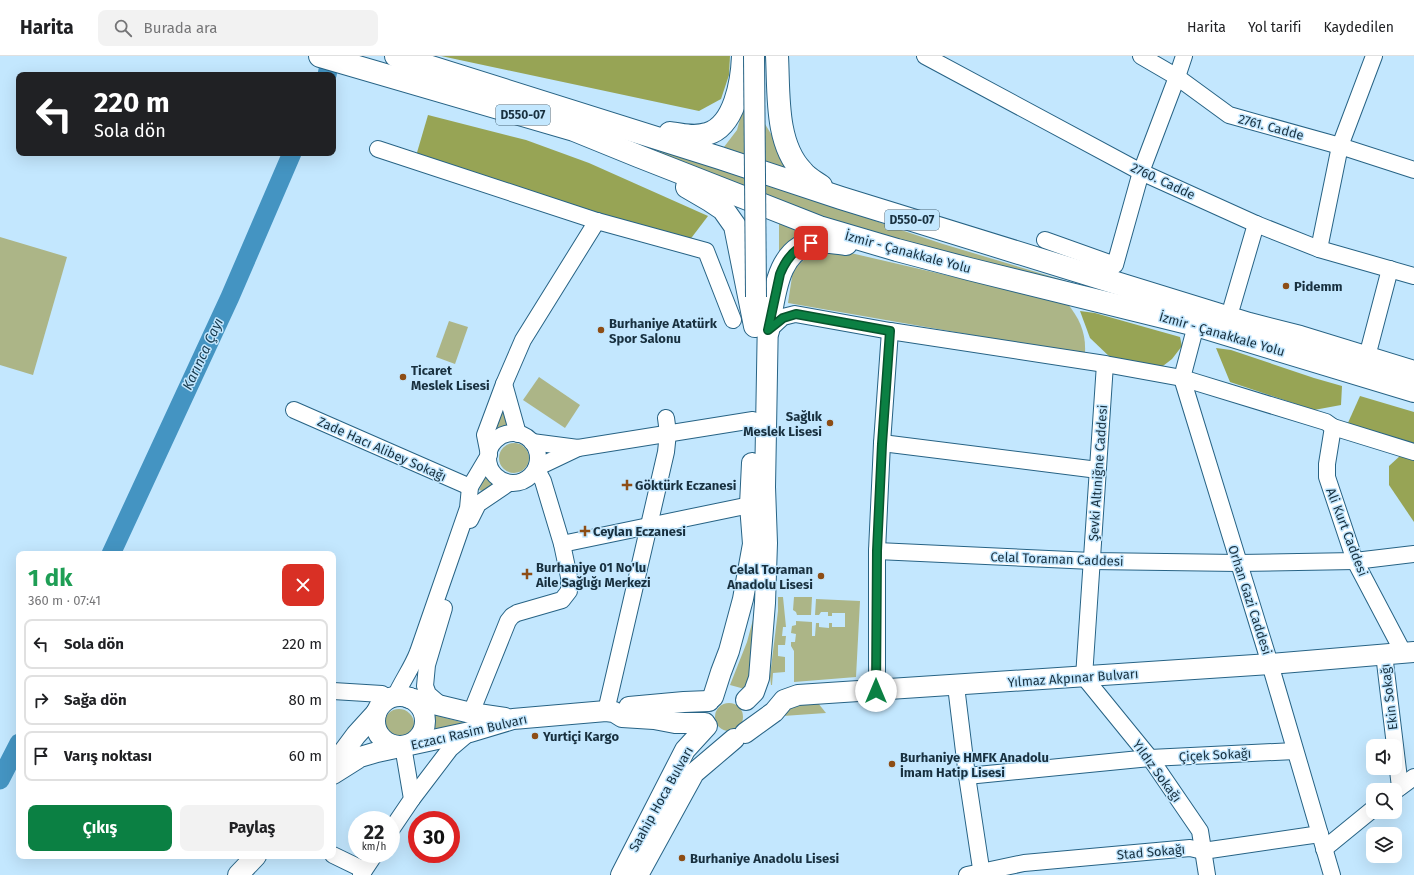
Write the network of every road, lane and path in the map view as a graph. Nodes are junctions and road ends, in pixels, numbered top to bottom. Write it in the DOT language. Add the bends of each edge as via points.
graph roads {
  1 [pos="320,56"];
  2 [pos="743,56"];
  3 [pos="754,56"];
  4 [pos="767,56"];
  5 [pos="777,56"];
  6 [pos="925,56"];
  7 [pos="1141,56"];
  8 [pos="1184,56"];
  9 [pos="1374,56"];
  10 [pos="405,66"];
  11 [pos="1177,77"];
  12 [pos="617,125"];
  13 [pos="1340,146"];
  14 [pos="378,149"];
  15 [pos="638,156"];
  16 [pos="1414,170"];
  17 [pos="1141,172"];
  18 [pos="841,198"];
  19 [pos="597,221"];
  20 [pos="1256,224"];
  21 [pos="1045,240"];
  22 [pos="1319,249"];
  23 [pos="897,250"];
  24 [pos="1390,269"];
  25 [pos="1414,276"];
  26 [pos="762,297"];
  27 [pos="1232,306"];
  28 [pos="733,320"];
  29 [pos="1196,325"];
  30 [pos="762,328"];
  31 [pos="890,331"];
  32 [pos="1369,348"];
  33 [pos="1105,364"];
  34 [pos="1414,372"];
  35 [pos="1182,378"];
  36 [pos="504,384"];
  37 [pos="1414,391"];
  38 [pos="294,410"];
  39 [pos="753,420"];
  40 [pos="667,426"];
  41 [pos="1333,427"];
  42 [pos="518,434"];
  43 [pos="532,442"];
  44 [pos="882,444"];
  45 [pos="578,448"];
  46 [pos="1414,452"];
  47 [pos="489,455"];
  48 [pos="1098,470"];
  49 [pos="540,474"];
  50 [pos="510,483"];
  51 [pos="470,487"];
  52 [pos="750,505"];
  53 [pos="649,526"];
  54 [pos="562,544"];
  55 [pos="877,551"];
  56 [pos="1414,554"];
  57 [pos="1092,561"];
  58 [pos="1355,561"];
  59 [pos="1238,563"];
  60 [pos="1400,653"];
  61 [pos="1270,664"];
  62 [pos="1084,677"];
  63 [pos="956,686"];
  64 [pos="336,691"];
  65 [pos="876,691"];
  66 [pos="798,696"];
  67 [pos="711,699"];
  68 [pos="392,702"];
  69 [pos="747,702"];
  70 [pos="444,708"];
  71 [pos="610,712"];
  72 [pos="470,722"];
  73 [pos="706,725"];
  74 [pos="740,736"];
  75 [pos="403,746"];
  76 [pos="1295,751"];
  77 [pos="1150,758"];
  78 [pos="336,762"];
  79 [pos="336,772"];
  80 [pos="967,776"];
  81 [pos="1414,778"];
  82 [pos="1398,783"];
  83 [pos="1402,786"];
  84 [pos="412,799"];
  85 [pos="1366,815"];
  86 [pos="400,817"];
  87 [pos="1320,834"];
  88 [pos="1324,849"];
  89 [pos="1203,851"];
  90 [pos="336,857"];
  91 [pos="253,859"];
  92 [pos="369,863"];
  93 [pos="363,873"];
  94 [pos="977,874"];
  95 [pos="238,875"];
  96 [pos="621,875"];
  97 [pos="638,875"];
  98 [pos="1207,875"];
  99 [pos="1332,875"];
  1 -- 10 [label="highway, İzmir - Çanakkale Yolu / D550-07"];
  2 -- 12 [label="highway" via="739,91 733,108 715,131 695,136"];
  3 -- 26 [label="main road, bridge"];
  4 -- 26 [label="main road"];
  5 -- 18 [label="highway" via="780,122 789,150 800,170"];
  6 -- 17 [label="street, 2760. Cadde"];
  7 -- 11 [label="street, 2761. Cadde"];
  8 -- 11 [label="street"];
  9 -- 13 [label="street"];
  10 -- 12 [label="highway, İzmir - Çanakkale Yolu / D550-07"];
  10 -- 15 [label="highway, İzmir - Çanakkale Yolu / D550-07"];
  11 -- 13 [label="street, 2761. Cadde" via="1229,115"];
  11 -- 17 [label="street"];
  12 -- 18 [label="highway, İzmir - Çanakkale Yolu / D550-07"];
  13 -- 16 [label="street, 2761. Cadde"];
  13 -- 22 [label="street"];
  14 -- 19 [label="street"];
  15 -- 23 [label="highway, İzmir - Çanakkale Yolu / D550-07" via="819,227"];
  15 -- 30 [label="highway" via="722,209 734,226"];
  17 -- 20 [label="street, 2760. Cadde"];
  17 -- 21 [label="street" via="1115,265"];
  18 -- 34 [label="highway, İzmir - Çanakkale Yolu / D550-07" via="1249,324"];
  19 -- 28 [label="street" via="706,251"];
  19 -- 36 [label="street" via="523,340"];
  20 -- 22 [label="street, 2760. Cadde"];
  20 -- 27 [label="street"];
  22 -- 24 [label="street, 2760. Cadde"];
  23 -- 29 [label="highway, İzmir - Çanakkale Yolu / D550-07"];
  23 -- 30 [label="highway" via="828,242 804,245 790,255 780,274"];
  24 -- 25 [label="street, 2760. Cadde"];
  24 -- 32 [label="street"];
  26 -- 30 [label="main road"];
  29 -- 35 [label="street"];
  29 -- 37 [label="highway, İzmir - Çanakkale Yolu / D550-07"];
  30 -- 31 [label="street" via="796,314"];
  30 -- 39 [label="main road"];
  30 -- 69 [label="main road" via="767,543 765,603 759,678"];
  31 -- 33 [label="street"];
  31 -- 44 [label="street"];
  33 -- 35 [label="street"];
  33 -- 48 [label="street, Şevki Altıniğne Caddesi"];
  35 -- 41 [label="street" via="1326,422"];
  35 -- 59 [label="street, Orhan Gazi Caddesi"];
  36 -- 42 [label="street"];
  36 -- 47 [label="street" via="485,435"];
  38 -- 51 [label="street, Zade Hacı Alibey Sokağı"];
  39 -- 40 [label="street"];
  39 -- 52 [label="main road"];
  40 -- 45 [label="street"];
  40 -- 53 [label="street" via="666,452"];
  41 -- 46 [label="street"];
  41 -- 58 [label="street, Ali Kurt Caddesi" via="1327,477"];
  42 -- 43 [label="street"];
  42 -- 47 [label="street" via="511,433 499,438 490,448"];
  43 -- 45 [label="street"];
  43 -- 49 [label="street" via="538,454"];
  44 -- 48 [label="street"];
  44 -- 55 [label="street"];
  45 -- 49 [label="street"];
  47 -- 50 [label="street" via="491,470 496,476"];
  47 -- 51 [label="street"];
  48 -- 57 [label="street, Şevki Altıniğne Caddesi"];
  49 -- 50 [label="street" via="532,475 518,483"];
  49 -- 54 [label="street"];
  50 -- 70 [label="street" via="478,504 470,520 427,664 425,686 428,694"];
  51 -- 68 [label="street" via="468,508 426,630 414,663"];
  52 -- 53 [label="street"];
  52 -- 67 [label="main road" via="753,544 743,598 729,651"];
  53 -- 54 [label="street"];
  53 -- 71 [label="street"];
  54 -- 72 [label="street" via="570,591 562,600 517,613 508,621"];
  55 -- 57 [label="street, Celal Toraman Caddesi"];
  55 -- 65 [label="street"];
  56 -- 58 [label="street, Celal Toraman Caddesi"];
  57 -- 59 [label="street, Celal Toraman Caddesi"];
  57 -- 62 [label="street, Şevki Altıniğne Caddesi"];
  58 -- 59 [label="street, Celal Toraman Caddesi"];
  58 -- 60 [label="street, Ali Kurt Caddesi"];
  59 -- 61 [label="street, Orhan Gazi Caddesi"];
  60 -- 61 [label="main road, Yılmaz Akpınar Bulvarı"];
  60 -- 82 [label="street, Ekin Sokağı"];
  61 -- 62 [label="main road, Yılmaz Akpınar Bulvarı"];
  61 -- 76 [label="street, Orhan Gazi Caddesi"];
  62 -- 63 [label="main road, Yılmaz Akpınar Bulvarı"];
  62 -- 77 [label="street, Yıldız Sokağı"];
  63 -- 65 [label="main road, Yılmaz Akpınar Bulvarı"];
  63 -- 80 [label="street"];
  64 -- 68 [label="street" via="382,694"];
  65 -- 66 [label="main road, Yılmaz Akpınar Bulvarı"];
  66 -- 69 [label="main road" via="763,697"];
  66 -- 74 [label="main road, Yılmaz Akpınar Bulvarı" via="784,700 774,712"];
  67 -- 69 [label="main road" via="718,694 730,692 741,696"];
  67 -- 71 [label="main road" via="624,707"];
  67 -- 73 [label="main road" via="704,712"];
  68 -- 70 [label="main road, Eczacı Rasim Bulvarı"];
  68 -- 75 [label="main road" via="375,724 381,739 388,744"];
  68 -- 75 [label="main road" via="416,703 424,717 422,732 417,739"];
  68 -- 78 [label="main road" via="356,735"];
  69 -- 74 [label="main road" via="752,720 748,729"];
  70 -- 72 [label="main road, Eczacı Rasim Bulvarı"];
  71 -- 72 [label="main road, Eczacı Rasim Bulvarı"];
  71 -- 73 [label="main road, Eczacı Rasim Bulvarı" via="622,717"];
  72 -- 75 [label="main road, Eczacı Rasim Bulvarı"];
  72 -- 84 [label="street"];
  73 -- 74 [label="main road" via="720,739 727,740"];
  73 -- 96 [label="main road, Saahip Hoca Bulvarı" via="685,750"];
  74 -- 97 [label="main road, Saahip Hoca Bulvarı" via="694,773"];
  75 -- 79 [label="main road, Eczacı Rasim Bulvarı" via="360,757"];
  75 -- 84 [label="street"];
  76 -- 77 [label="street, Çiçek Sokağı"];
  76 -- 87 [label="street, Orhan Gazi Caddesi"];
  77 -- 80 [label="street, Çiçek Sokağı"];
  77 -- 89 [label="street, Yıldız Sokağı" via="1200,831"];
  80 -- 94 [label="street"];
  81 -- 83 [label="street"];
  84 -- 86 [label="street"];
  85 -- 88 [label="street"];
  87 -- 88 [label="street, Orhan Gazi Caddesi"];
  87 -- 89 [label="street, Stad Sokağı"];
  88 -- 99 [label="street, Orhan Gazi Caddesi"];
  89 -- 94 [label="street, Stad Sokağı" via="1190,848 1024,863"];
  89 -- 98 [label="street, Yıldız Sokağı"];
  90 -- 93 [label="street"];
  91 -- 95 [label="main road"];
  92 -- 93 [label="street"];
}
